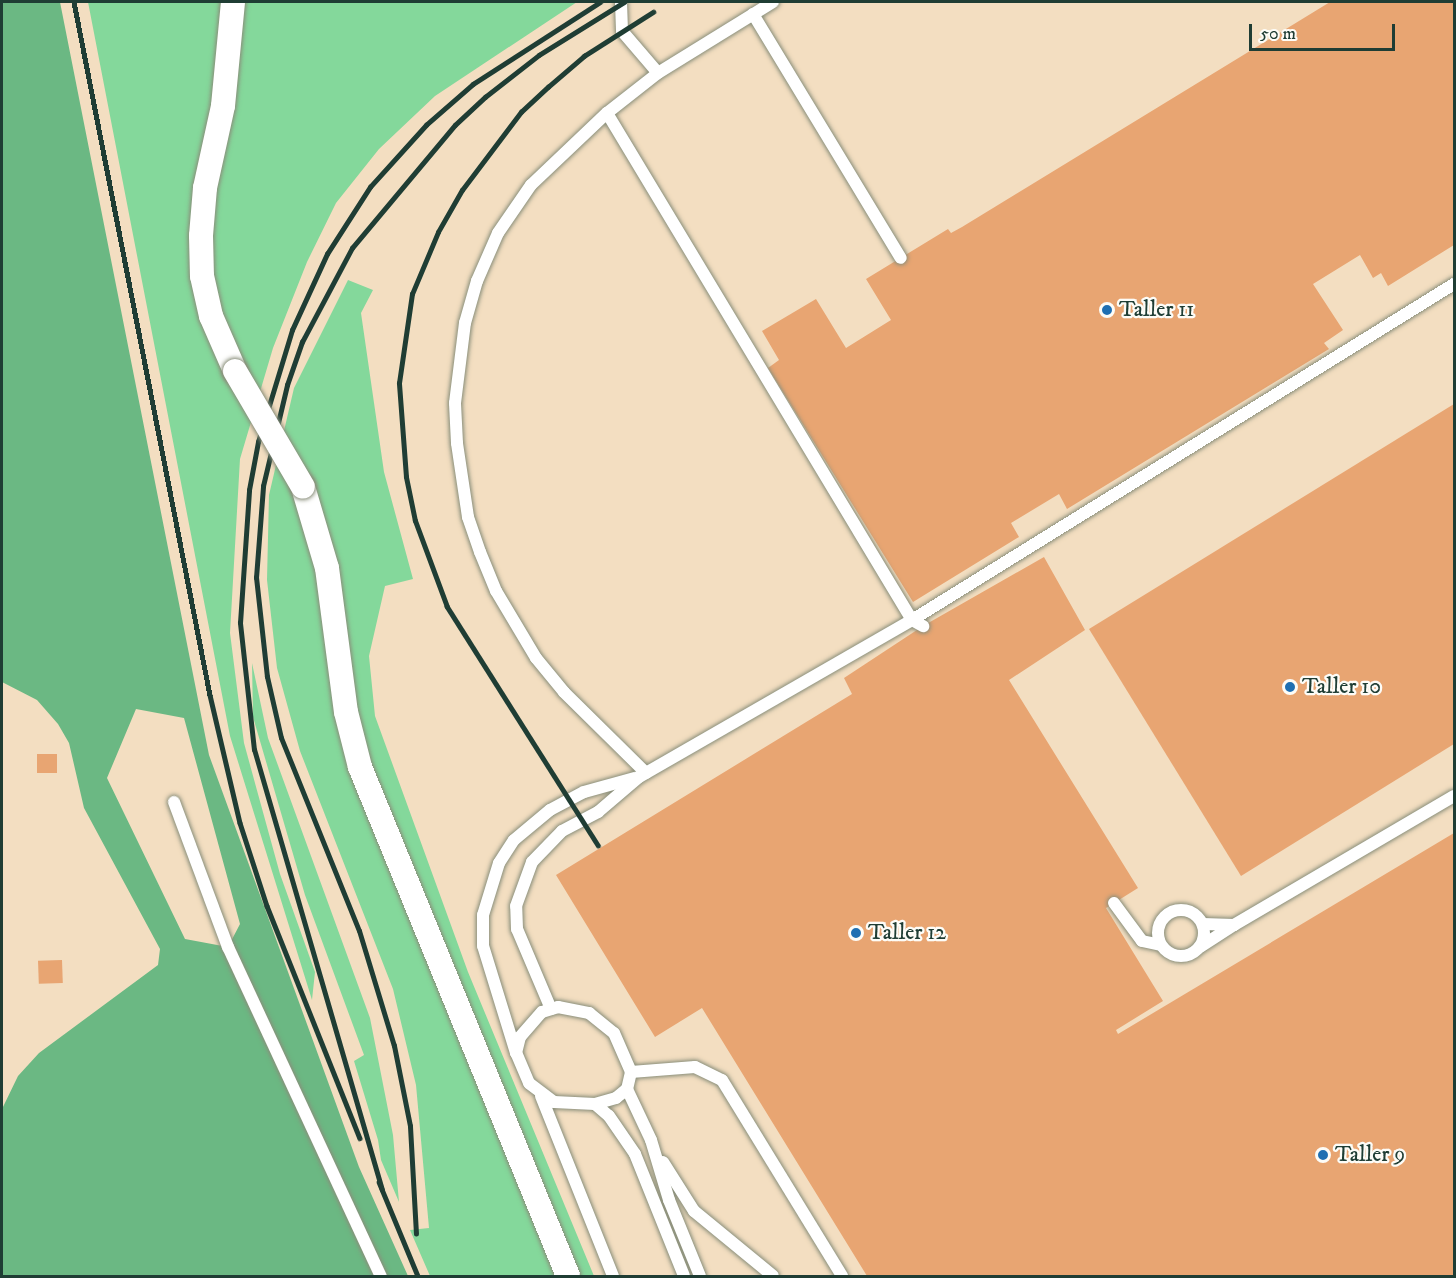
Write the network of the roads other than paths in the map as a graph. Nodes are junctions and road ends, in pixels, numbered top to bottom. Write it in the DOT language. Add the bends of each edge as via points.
graph roads {
  1 [pos="233,2"];
  2 [pos="621,2"];
  3 [pos="773,2"];
  4 [pos="753,14"];
  5 [pos="658,73"];
  6 [pos="607,113"];
  7 [pos="901,258"];
  8 [pos="1455,284"];
  9 [pos="917,623"];
  10 [pos="642,775"];
  11 [pos="1455,796"];
  12 [pos="174,802"];
  13 [pos="1114,903"];
  14 [pos="1203,924"];
  15 [pos="1234,925"];
  16 [pos="1161,945"];
  17 [pos="1200,947"];
  18 [pos="551,1009"];
  19 [pos="516,1053"];
  20 [pos="631,1072"];
  21 [pos="627,1089"];
  22 [pos="541,1096"];
  23 [pos="595,1104"];
  24 [pos="651,1140"];
  25 [pos="381,1276"];
  26 [pos="568,1276"];
  27 [pos="613,1276"];
  28 [pos="684,1276"];
  29 [pos="700,1276"];
  30 [pos="773,1276"];
  31 [pos="842,1276"];
  1 -- 26 [label="street, bridge" via="223,106 205,188 201,236 202,276 211,316 235,371 303,487 327,568 346,712 360,767"];
  2 -- 5 [label="lane" via="622,32"];
  3 -- 4 [label="lane"];
  4 -- 5 [label="lane"];
  4 -- 7 [label="lane"];
  5 -- 6 [label="lane"];
  6 -- 9 [label="lane"];
  6 -- 10 [label="lane" via="531,185 498,233 477,281 465,323 455,403 457,443 468,517 496,591 514,624 564,692"];
  8 -- 9 [label="lane"];
  9 -- 10 [label="lane"];
  10 -- 18 [label="lane" via="598,812 545,845 523,880 516,906 518,929"];
  10 -- 19 [label="lane" via="584,792 550,810 514,840 499,863 483,915 483,946"];
  11 -- 15 [label="lane"];
  12 -- 25 [label="lane" via="228,947"];
  13 -- 16 [label="lane" via="1142,941"];
  14 -- 15 [label="lane"];
  14 -- 16 [label="lane" via="1185,909 1169,912 1159,924"];
  14 -- 17 [label="lane"];
  15 -- 17 [label="lane"];
  16 -- 17 [label="lane" via="1180,956"];
  18 -- 19 [label="lane" via="529,1023"];
  18 -- 20 [label="lane" via="574,1008 600,1019 614,1033"];
  19 -- 22 [label="lane" via="521,1069"];
  20 -- 21 [label="lane"];
  20 -- 31 [label="lane" via="695,1067 722,1080"];
  21 -- 23 [label="lane" via="616,1098"];
  21 -- 24 [label="lane"];
  22 -- 23 [label="lane" via="554,1102"];
  22 -- 27 [label="lane"];
  23 -- 28 [label="lane" via="609,1116 635,1154"];
  24 -- 29 [label="lane" via="669,1200"];
  24 -- 30 [label="lane" via="694,1211"];
}
